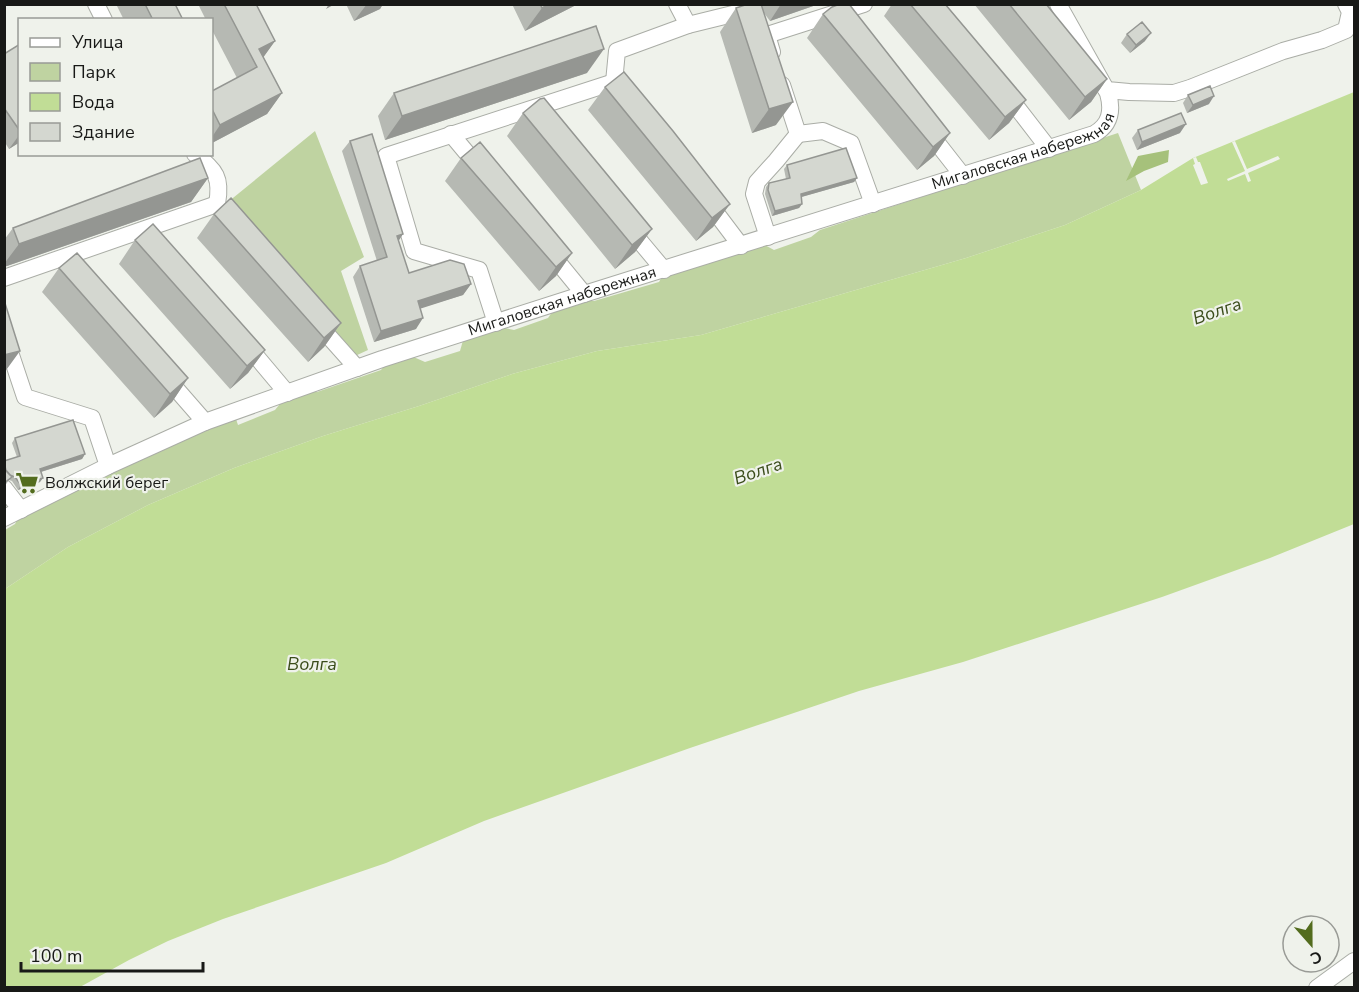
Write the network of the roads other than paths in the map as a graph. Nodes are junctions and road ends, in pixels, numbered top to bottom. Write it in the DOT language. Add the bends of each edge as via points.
graph roads {
  1 [pos="96,4"];
  2 [pos="677,4"];
  3 [pos="864,4"];
  4 [pos="1058,4"];
  5 [pos="1346,4"];
  6 [pos="103,18"];
  7 [pos="688,25"];
  8 [pos="1350,28"];
  9 [pos="767,35"];
  10 [pos="1060,39"];
  11 [pos="992,76"];
  12 [pos="614,82"];
  13 [pos="1108,95"];
  14 [pos="628,100"];
  15 [pos="531,108"];
  16 [pos="920,122"];
  17 [pos="546,126"];
  18 [pos="452,134"];
  19 [pos="798,134"];
  20 [pos="1049,149"];
  21 [pos="197,156"];
  22 [pos="963,176"];
  23 [pos="488,178"];
  24 [pos="699,191"];
  25 [pos="217,204"];
  26 [pos="873,204"];
  27 [pos="620,216"];
  28 [pos="147,228"];
  29 [pos="768,237"];
  30 [pos="242,238"];
  31 [pos="540,241"];
  32 [pos="162,245"];
  33 [pos="741,246"];
  34 [pos="60,258"];
  35 [pos="664,270"];
  36 [pos="75,276"];
  37 [pos="4,278"];
  38 [pos="584,294"];
  39 [pos="303,308"];
  40 [pos="496,323"];
  41 [pos="235,332"];
  42 [pos="4,334"];
  43 [pos="152,362"];
  44 [pos="357,368"];
  45 [pos="287,393"];
  46 [pos="205,422"];
  47 [pos="108,466"];
  48 [pos="4,488"];
  49 [pos="21,510"];
  50 [pos="4,518"];
  51 [pos="1354,961"];
  52 [pos="1317,987"];
  1 -- 6 [label="street"];
  2 -- 7 [label="street"];
  3 -- 9 [label="street" via="838,18"];
  4 -- 13 [label="street"];
  5 -- 8 [label="street"];
  7 -- 9 [label="street" via="749,10"];
  7 -- 12 [label="street" via="617,51"];
  8 -- 13 [label="street" via="1174,93"];
  9 -- 19 [label="street"];
  10 -- 13 [label="street"];
  11 -- 20 [label="street"];
  12 -- 14 [label="street"];
  12 -- 15 [label="street"];
  13 -- 20 [label="street, Мигаловская набережная" via="1111,108 1102,129"];
  15 -- 17 [label="street"];
  15 -- 18 [label="street"];
  16 -- 22 [label="street"];
  18 -- 23 [label="street"];
  18 -- 40 [label="street" via="386,156 414,251 479,270"];
  19 -- 26 [label="street" via="823,131 851,143"];
  19 -- 29 [label="street" via="757,182 754,194"];
  20 -- 22 [label="street, Мигаловская набережная"];
  21 -- 25 [label="street" via="213,170 220,188"];
  22 -- 26 [label="street, Мигаловская набережная"];
  24 -- 33 [label="street"];
  25 -- 28 [label="street"];
  25 -- 30 [label="street"];
  26 -- 29 [label="street, Мигаловская набережная"];
  27 -- 35 [label="street"];
  28 -- 32 [label="street"];
  28 -- 34 [label="street"];
  29 -- 33 [label="street, Мигаловская набережная"];
  31 -- 38 [label="street"];
  33 -- 35 [label="street, Мигаловская набережная"];
  34 -- 36 [label="street"];
  34 -- 37 [label="street"];
  35 -- 38 [label="street, Мигаловская набережная"];
  38 -- 40 [label="street, Мигаловская набережная"];
  39 -- 44 [label="street"];
  40 -- 44 [label="street, Мигаловская набережная"];
  41 -- 45 [label="street"];
  42 -- 47 [label="street" via="25,397 92,418"];
  43 -- 46 [label="street"];
  44 -- 45 [label="street, Мигаловская набережная"];
  45 -- 46 [label="street, Мигаловская набережная"];
  46 -- 47 [label="street, Мигаловская набережная"];
  47 -- 49 [label="street, Мигаловская набережная"];
  48 -- 49 [label="street"];
  49 -- 50 [label="street, Мигаловская набережная"];
  51 -- 52 [label="street"];
}
